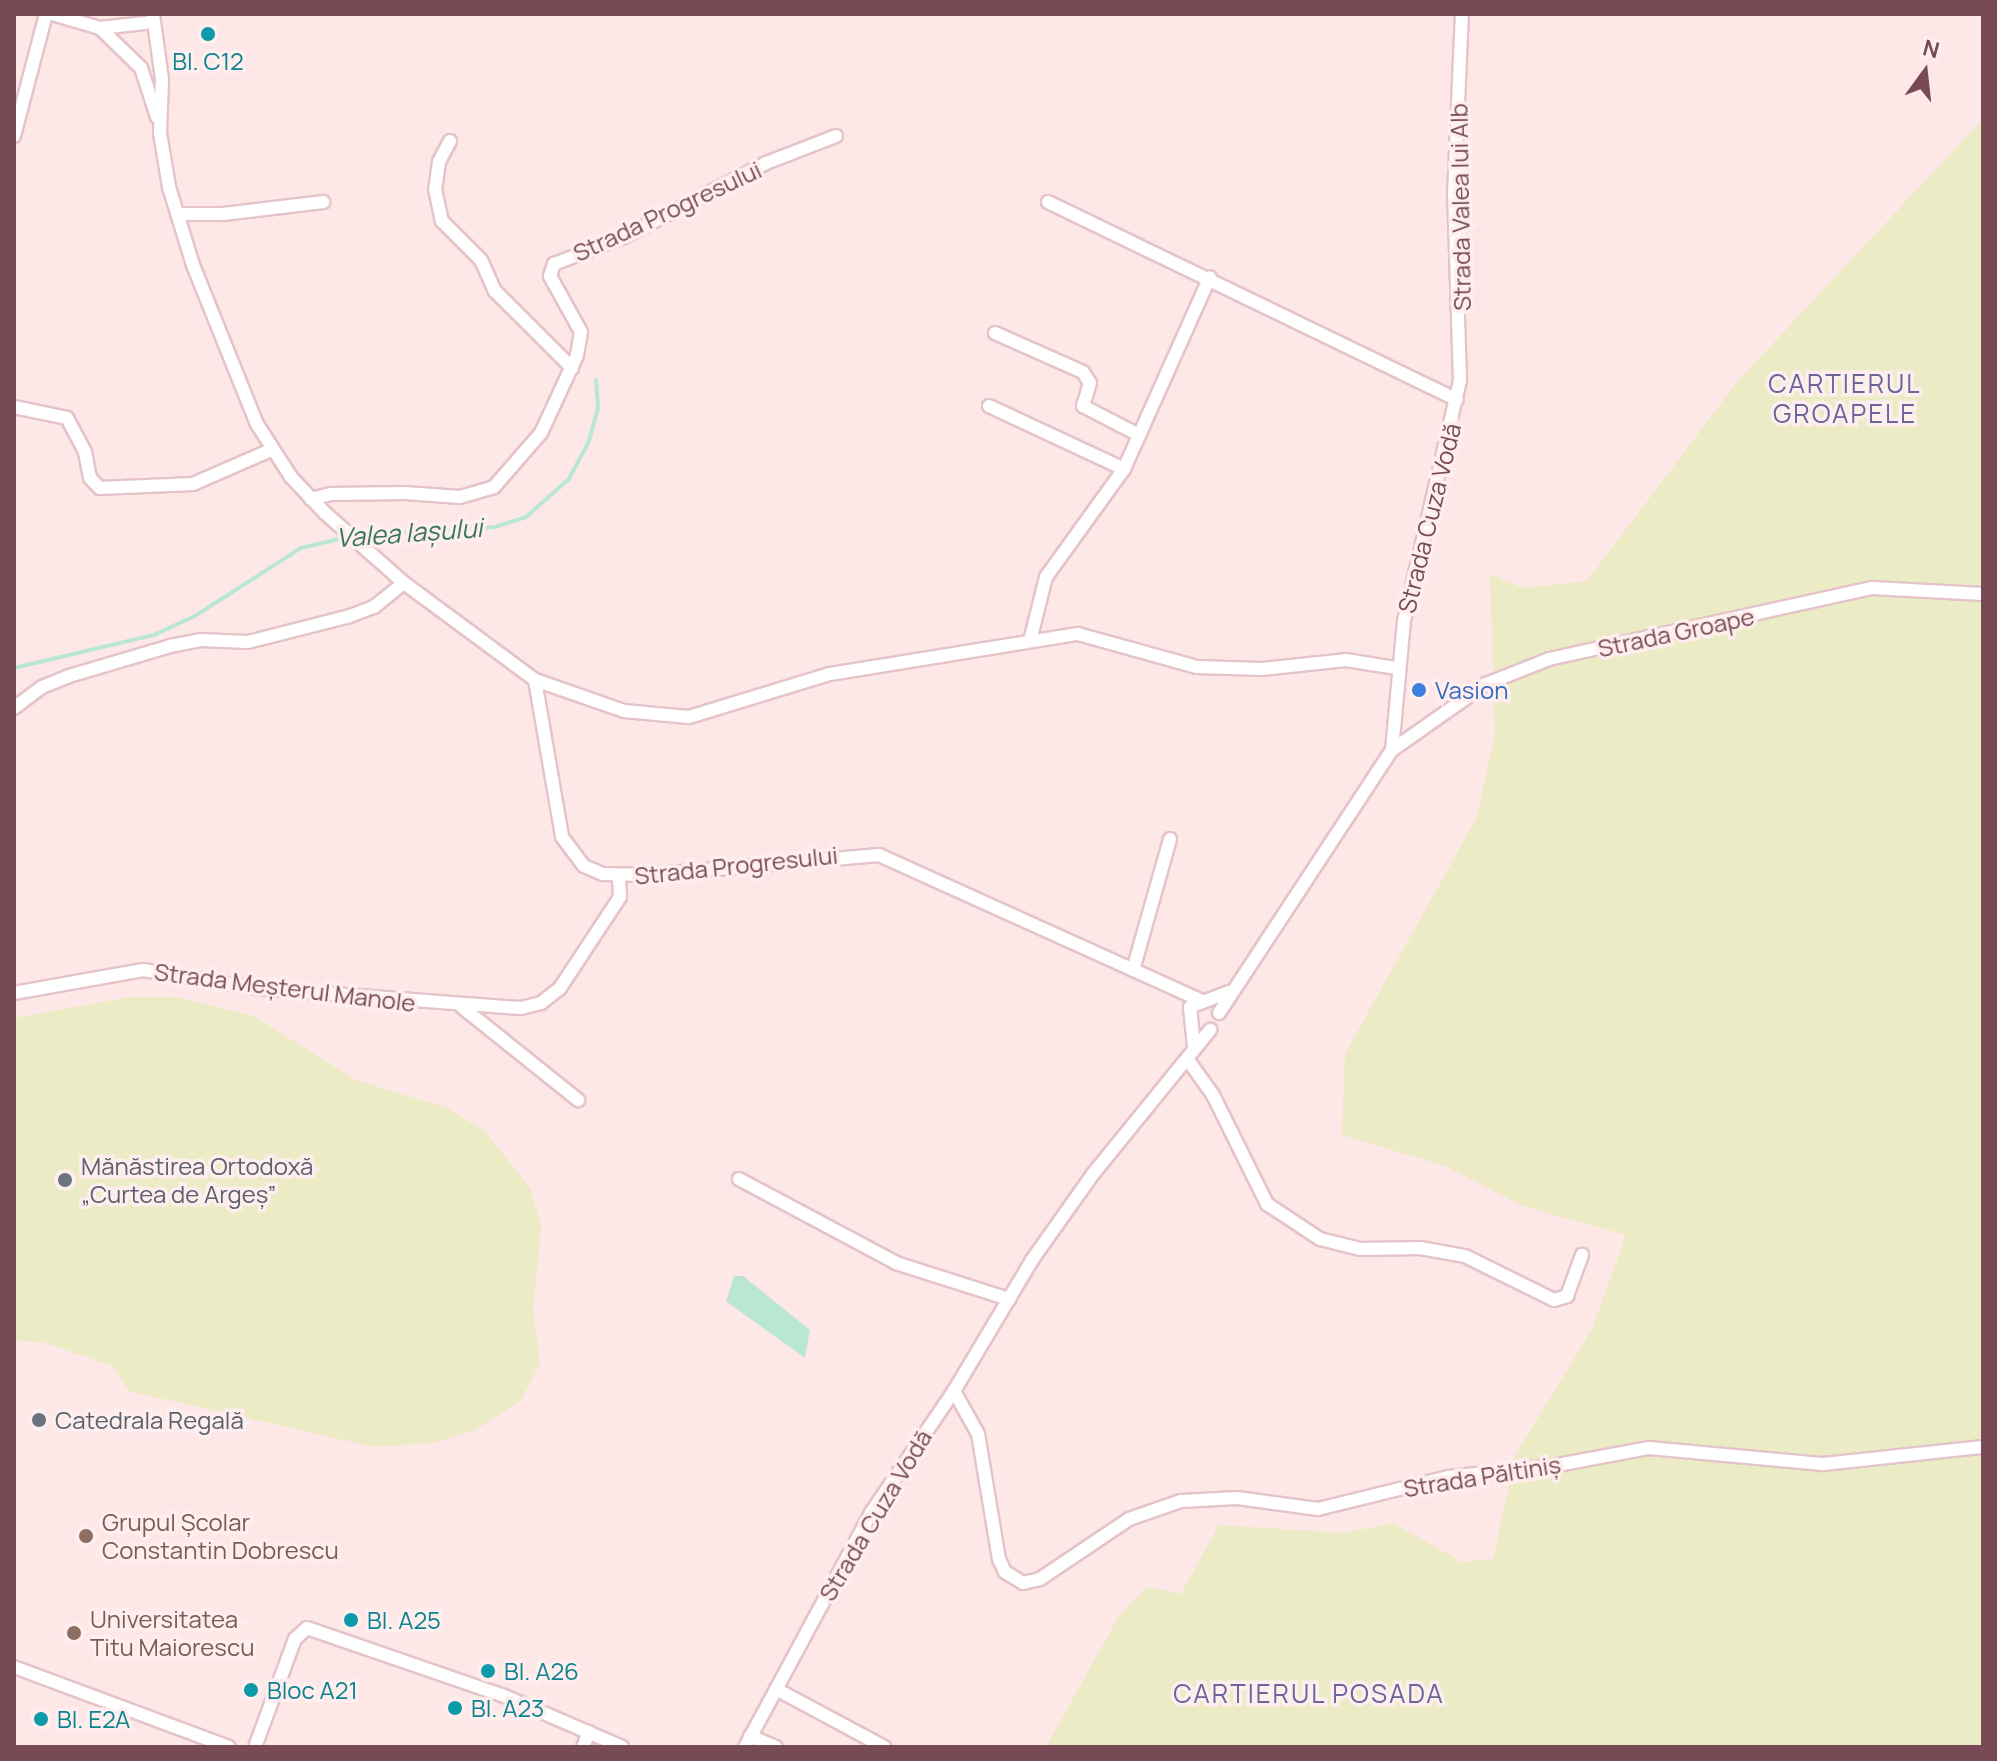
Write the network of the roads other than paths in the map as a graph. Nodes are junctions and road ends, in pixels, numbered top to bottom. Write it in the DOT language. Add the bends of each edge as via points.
graph roads {
  1 [pos="49,14"];
  2 [pos="1462,14"];
  3 [pos="154,18"];
  4 [pos="100,28"];
  5 [pos="160,133"];
  6 [pos="14,136"];
  7 [pos="836,136"];
  8 [pos="450,141"];
  9 [pos="323,202"];
  10 [pos="1048,202"];
  11 [pos="177,214"];
  12 [pos="1210,277"];
  13 [pos="995,333"];
  14 [pos="572,368"];
  15 [pos="1457,400"];
  16 [pos="989,406"];
  17 [pos="14,407"];
  18 [pos="1139,435"];
  19 [pos="271,450"];
  20 [pos="1124,469"];
  21 [pos="311,499"];
  22 [pos="404,583"];
  23 [pos="1983,594"];
  24 [pos="1031,637"];
  25 [pos="1396,668"];
  26 [pos="535,680"];
  27 [pos="14,708"];
  28 [pos="1392,750"];
  29 [pos="1170,839"];
  30 [pos="619,876"];
  31 [pos="1133,970"];
  32 [pos="1173,990"];
  33 [pos="1229,992"];
  34 [pos="14,993"];
  35 [pos="1206,1001"];
  36 [pos="462,1006"];
  37 [pos="1219,1013"];
  38 [pos="1188,1014"];
  39 [pos="1192,1027"];
  40 [pos="1210,1030"];
  41 [pos="1194,1047"];
  42 [pos="1188,1060"];
  43 [pos="578,1100"];
  44 [pos="739,1179"];
  45 [pos="1582,1255"];
  46 [pos="1009,1299"];
  47 [pos="954,1391"];
  48 [pos="1983,1447"];
  49 [pos="14,1667"];
  50 [pos="776,1689"];
  51 [pos="589,1732"];
  52 [pos="748,1741"];
  53 [pos="229,1747"];
  54 [pos="255,1747"];
  55 [pos="583,1747"];
  56 [pos="622,1747"];
  57 [pos="776,1747"];
  58 [pos="884,1747"];
  1 -- 4 [label="street"];
  1 -- 6 [label="street"];
  2 -- 15 [label="street, Strada Valea lui Alb" via="1454,195 1461,302"];
  3 -- 4 [label="street"];
  3 -- 5 [label="street" via="162,80"];
  4 -- 5 [label="street" via="141,68"];
  5 -- 11 [label="street"];
  7 -- 14 [label="street, Strada Progresului" via="766,163 624,237 554,264 550,276 581,332"];
  8 -- 14 [label="street" via="439,162 435,189 442,221 481,260 495,291"];
  9 -- 11 [label="street"];
  10 -- 12 [label="street, Strada Cuza Vodă"];
  11 -- 19 [label="street" via="243,394"];
  12 -- 15 [label="street, Strada Cuza Vodă"];
  12 -- 18 [label="street"];
  13 -- 18 [label="street" via="1083,372 1090,383 1083,406"];
  14 -- 21 [label="street, Strada Progresului" via="541,433 494,487 460,497 405,493"];
  15 -- 25 [label="street, Strada Cuza Vodă" via="1413,572"];
  16 -- 20 [label="street"];
  17 -- 19 [label="street" via="67,418 85,452 90,478 100,488 193,484"];
  18 -- 20 [label="street"];
  19 -- 21 [label="street"];
  20 -- 24 [label="street" via="1046,577"];
  21 -- 22 [label="street"];
  22 -- 26 [label="street"];
  22 -- 27 [label="street" via="374,607 350,616 248,642 200,640 170,646 55,682"];
  23 -- 28 [label="street, Strada Groape" via="1872,588 1549,659 1486,684"];
  24 -- 25 [label="street" via="1093,636 1197,667 1262,669 1346,660"];
  24 -- 26 [label="street" via="926,662 830,674 689,717 624,711"];
  25 -- 28 [label="street, Strada Cuza Vodă"];
  26 -- 30 [label="street, Strada Progresului" via="562,837 584,866"];
  28 -- 33 [label="street"];
  29 -- 31 [label="street"];
  30 -- 31 [label="street, Strada Progresului" via="879,855"];
  30 -- 36 [label="street, Strada Meșterul Manole" via="620,897 552,997 521,1008"];
  31 -- 32 [label="street, Strada Progresului"];
  32 -- 35 [label="street, Strada Progresului"];
  32 -- 38 [label="street"];
  33 -- 35 [label="street"];
  33 -- 37 [label="street"];
  34 -- 36 [label="street, Strada Meșterul Manole" via="143,970 254,988"];
  35 -- 37 [label="street"];
  35 -- 38 [label="street"];
  36 -- 43 [label="street"];
  37 -- 40 [label="street, Strada Cuza Vodă"];
  38 -- 39 [label="street"];
  39 -- 40 [label="street"];
  39 -- 41 [label="street"];
  40 -- 41 [label="street, Strada Cuza Vodă"];
  41 -- 42 [label="street, Strada Cuza Vodă"];
  42 -- 45 [label="street" via="1213,1095 1267,1204 1320,1239 1360,1249 1420,1248 1465,1256 1554,1300 1567,1296"];
  42 -- 46 [label="street, Strada Cuza Vodă" via="1093,1174"];
  44 -- 46 [label="street" via="896,1263"];
  46 -- 47 [label="street, Strada Cuza Vodă"];
  47 -- 48 [label="street, Strada Păltiniș" via="978,1434 999,1559 1005,1572 1023,1583 1040,1579 1129,1519 1181,1501 1237,1498 1318,1509 1448,1477 1649,1448 1823,1464"];
  47 -- 50 [label="street, Strada Cuza Vodă" via="871,1513"];
  49 -- 53 [label="street"];
  50 -- 52 [label="street, Strada Cuza Vodă"];
  50 -- 58 [label="street"];
  51 -- 54 [label="street" via="502,1695 307,1628 295,1639"];
  51 -- 55 [label="street"];
  51 -- 56 [label="street"];
  52 -- 57 [label="street, Strada Cuza Vodă"];
}
